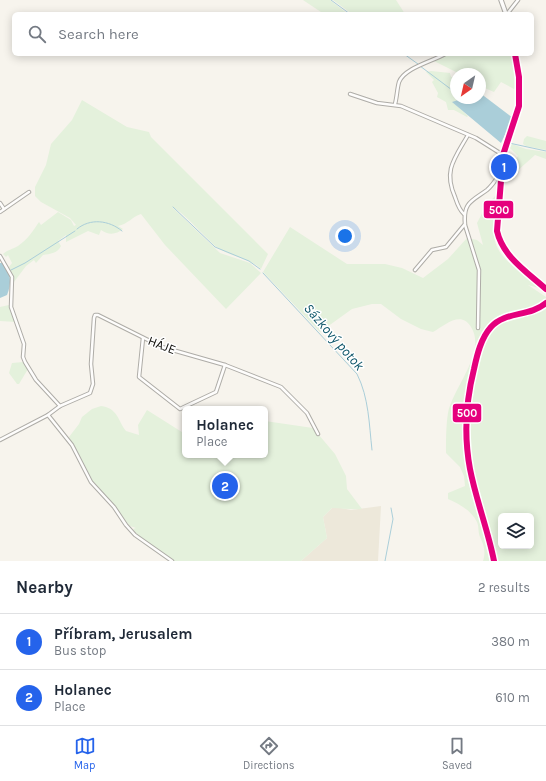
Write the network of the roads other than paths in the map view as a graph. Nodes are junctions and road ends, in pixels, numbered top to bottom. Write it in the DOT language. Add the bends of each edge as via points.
graph roads {
  1 [pos="501,0"];
  2 [pos="518,0"];
  3 [pos="506,12"];
  4 [pos="509,12"];
  5 [pos="440,56"];
  6 [pos="515,56"];
  7 [pos="350,94"];
  8 [pos="395,104"];
  9 [pos="468,135"];
  10 [pos="503,155"];
  11 [pos="501,171"];
  12 [pos="29,192"];
  13 [pos="0,203"];
  14 [pos="4,209"];
  15 [pos="0,212"];
  16 [pos="464,215"];
  17 [pos="464,224"];
  18 [pos="0,256"];
  19 [pos="415,270"];
  20 [pos="546,289"];
  21 [pos="546,303"];
  22 [pos="478,328"];
  23 [pos="143,338"];
  24 [pos="225,365"];
  25 [pos="60,406"];
  26 [pos="186,406"];
  27 [pos="182,408"];
  28 [pos="48,415"];
  29 [pos="318,434"];
  30 [pos="0,440"];
  31 [pos="172,561"];
  32 [pos="494,561"];
  1 -- 3 [label="street"];
  2 -- 4 [label="street"];
  5 -- 8 [label="street" via="420,65 400,80"];
  6 -- 10 [label="street" via="519,77 519,106"];
  7 -- 8 [label="street" via="377,103"];
  8 -- 9 [label="street"];
  9 -- 10 [label="street"];
  9 -- 16 [label="street" via="453,162 449,176 452,192"];
  10 -- 11 [label="street"];
  11 -- 16 [label="street" via="491,186 472,200"];
  11 -- 20 [label="street" via="497,224 500,243 509,257"];
  12 -- 14 [label="street"];
  13 -- 14 [label="street"];
  14 -- 15 [label="street"];
  16 -- 17 [label="street"];
  17 -- 19 [label="street" via="446,247 432,250"];
  17 -- 22 [label="street" via="479,270"];
  18 -- 25 [label="street" via="12,277 11,307 24,344 25,362 36,380"];
  21 -- 32 [label="street" via="536,310 494,324 485,338 470,380 469,463"];
  23 -- 24 [label="street, HÁJE" via="162,347"];
  23 -- 25 [label="street, HÁJE" via="95,315 91,351 92,391"];
  23 -- 27 [label="street" via="139,377"];
  24 -- 26 [label="street" via="216,392"];
  24 -- 29 [label="street, HÁJE" via="281,387 307,413"];
  25 -- 28 [label="street, HÁJE"];
  28 -- 30 [label="street, HÁJE"];
  28 -- 31 [label="street" via="70,442 91,482 114,507 126,525 139,538"];
}
